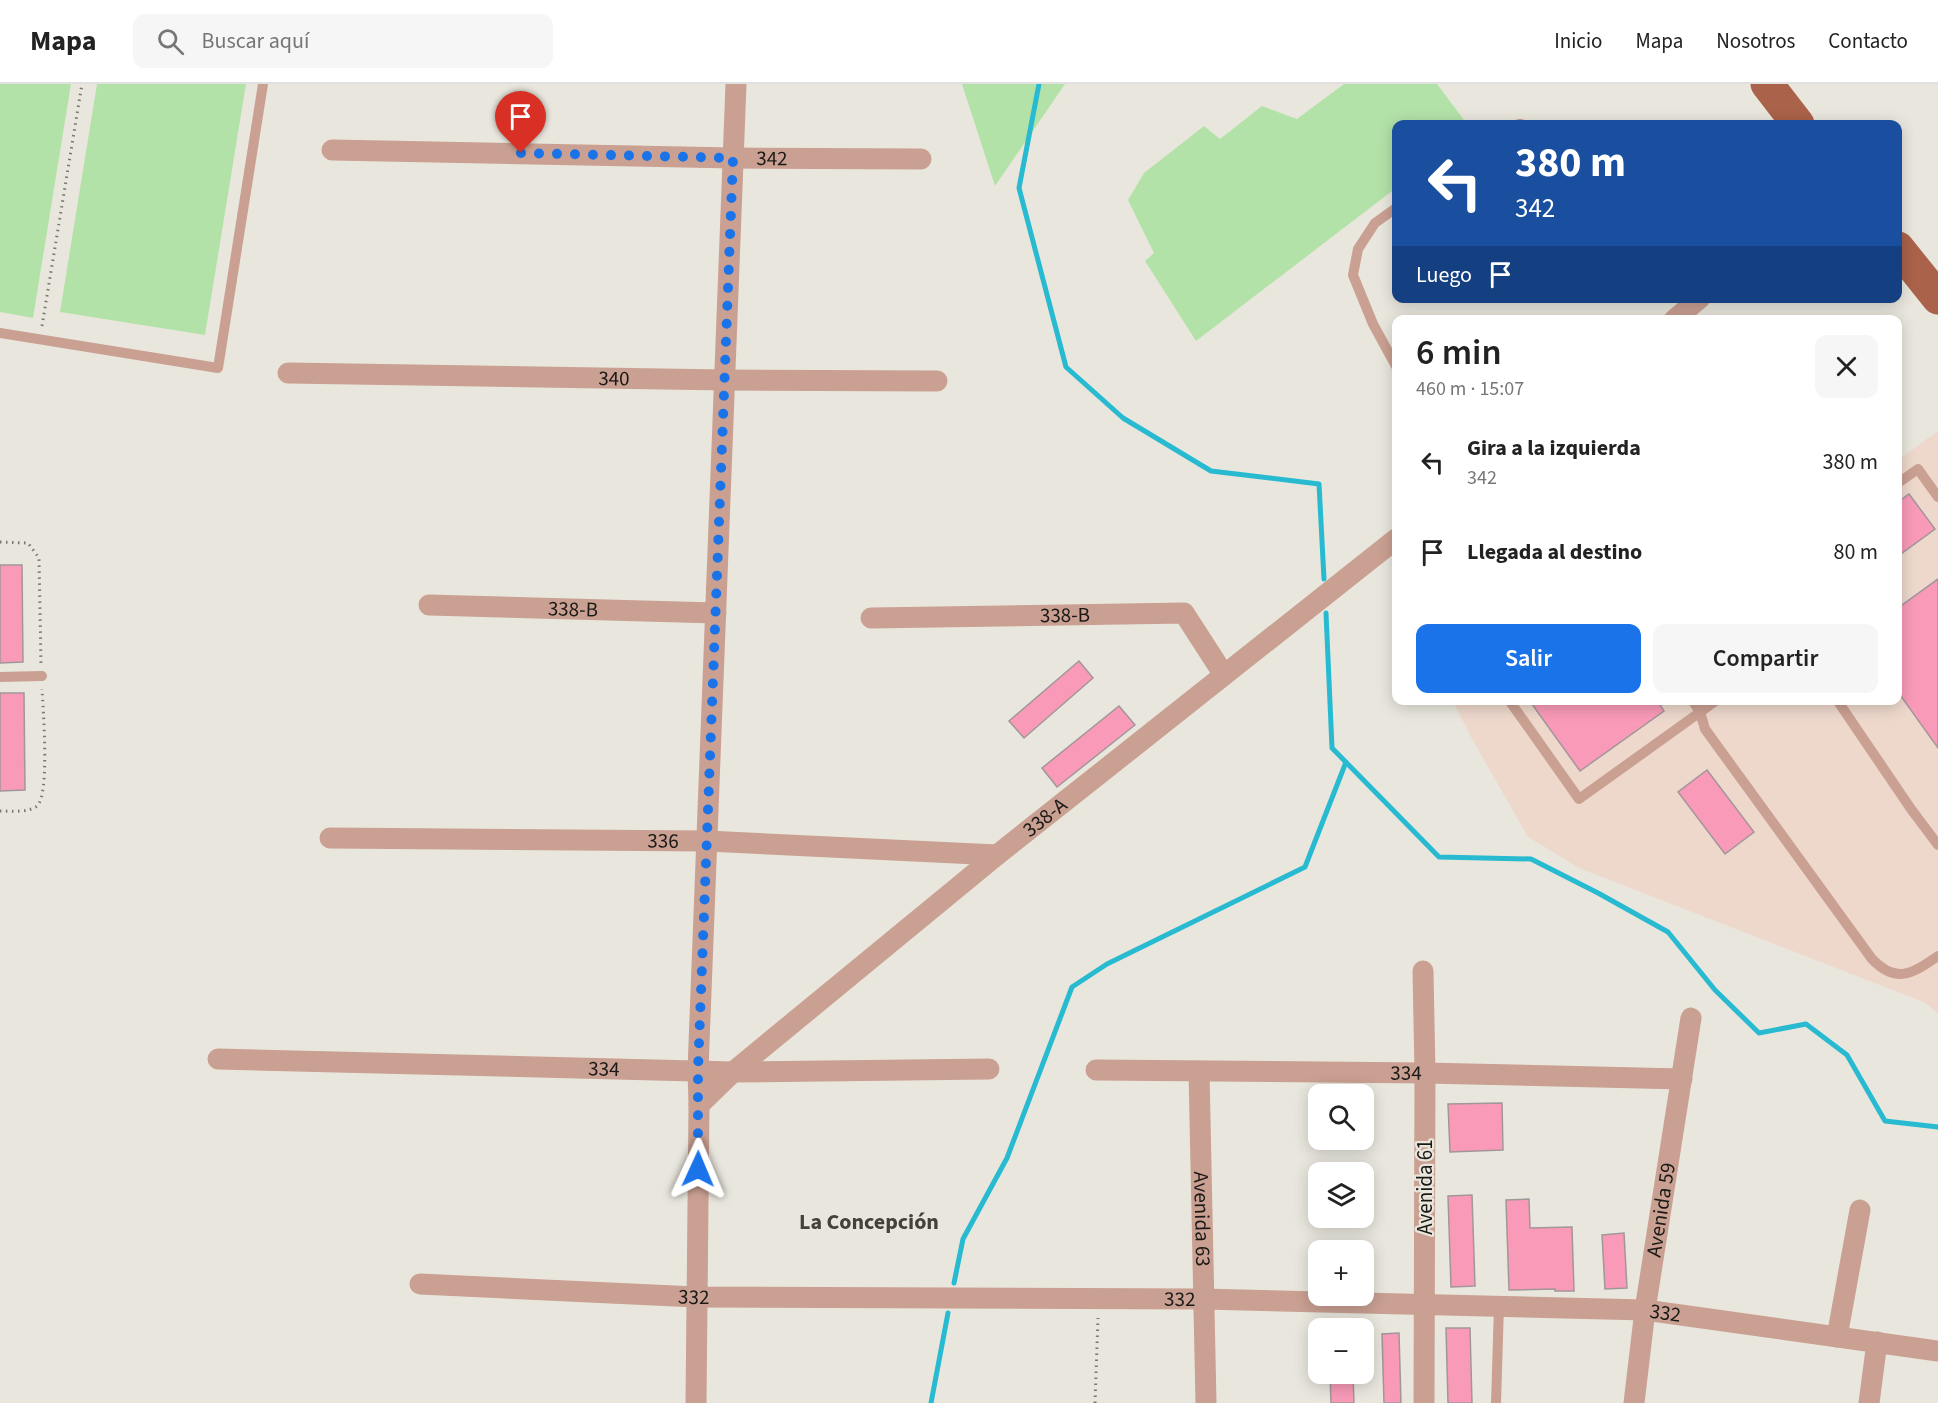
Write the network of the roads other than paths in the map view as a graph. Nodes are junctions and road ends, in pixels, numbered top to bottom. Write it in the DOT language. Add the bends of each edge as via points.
graph roads {
  1 [pos="263,84"];
  2 [pos="736,84"];
  3 [pos="1767,84"];
  4 [pos="1795,120"];
  5 [pos="332,150"];
  6 [pos="733,158"];
  7 [pos="921,159"];
  8 [pos="1392,211"];
  9 [pos="1902,253"];
  10 [pos="1938,298"];
  11 [pos="1694,303"];
  12 [pos="1680,315"];
  13 [pos="0,333"];
  14 [pos="1392,359"];
  15 [pos="288,373"];
  16 [pos="725,380"];
  17 [pos="937,381"];
  18 [pos="1902,480"];
  19 [pos="1938,497"];
  20 [pos="1392,542"];
  21 [pos="429,604"];
  22 [pos="716,613"];
  23 [pos="871,618"];
  24 [pos="1224,675"];
  25 [pos="42,676"];
  26 [pos="0,677"];
  27 [pos="1513,705"];
  28 [pos="1695,705"];
  29 [pos="1710,705"];
  30 [pos="1840,705"];
  31 [pos="1700,712"];
  32 [pos="330,838"];
  33 [pos="707,841"];
  34 [pos="1938,845"];
  35 [pos="997,855"];
  36 [pos="1938,956"];
  37 [pos="1423,971"];
  38 [pos="1691,1018"];
  39 [pos="218,1059"];
  40 [pos="989,1069"];
  41 [pos="698,1070"];
  42 [pos="1096,1070"];
  43 [pos="1199,1071"];
  44 [pos="733,1072"];
  45 [pos="1425,1073"];
  46 [pos="1682,1079"];
  47 [pos="699,1105"];
  48 [pos="1860,1210"];
  49 [pos="420,1284"];
  50 [pos="696,1297"];
  51 [pos="1203,1299"];
  52 [pos="1425,1304"];
  53 [pos="1499,1306"];
  54 [pos="1645,1310"];
  55 [pos="1837,1337"];
  56 [pos="1877,1342"];
  57 [pos="1938,1351"];
  58 [pos="696,1403"];
  59 [pos="1206,1403"];
  60 [pos="1424,1403"];
  61 [pos="1496,1403"];
  62 [pos="1634,1403"];
  63 [pos="1869,1403"];
  1 -- 13 [label="lane" via="218,368"];
  2 -- 6 [label="street"];
  3 -- 4 [label="main road"];
  5 -- 6 [label="street, 342"];
  6 -- 7 [label="street, 342"];
  6 -- 16 [label="street"];
  8 -- 14 [label="lane" via="1375,223 1358,249 1353,275 1372,324"];
  9 -- 10 [label="main road"];
  11 -- 12 [label="street"];
  15 -- 16 [label="street, 340"];
  16 -- 17 [label="street, 340"];
  16 -- 22 [label="street"];
  18 -- 19 [label="lane" via="1918,469"];
  20 -- 24 [label="street, 338-A"];
  21 -- 22 [label="street, 338-B"];
  22 -- 33 [label="street"];
  23 -- 24 [label="street, 338-B" via="1184,613"];
  24 -- 35 [label="street, 338-A"];
  25 -- 26 [label="lane"];
  27 -- 31 [label="lane" via="1579,799"];
  28 -- 31 [label="lane"];
  29 -- 31 [label="lane"];
  30 -- 34 [label="lane"];
  31 -- 36 [label="lane" via="1705,729 1872,959 1883,970 1901,975"];
  32 -- 33 [label="street, 336"];
  33 -- 35 [label="street, 336"];
  33 -- 41 [label="street"];
  35 -- 44 [label="street, 338-A"];
  37 -- 45 [label="street, Avenida 61"];
  38 -- 46 [label="street, Avenida 59"];
  39 -- 41 [label="street, 334"];
  40 -- 44 [label="street, 334"];
  41 -- 44 [label="street, 334"];
  41 -- 47 [label="street"];
  42 -- 43 [label="street, 334"];
  43 -- 45 [label="street, 334"];
  43 -- 51 [label="street, Avenida 63"];
  44 -- 47 [label="street, 338-A"];
  45 -- 46 [label="street, 334"];
  45 -- 52 [label="street, Avenida 61"];
  46 -- 54 [label="street, Avenida 59"];
  47 -- 50 [label="street"];
  48 -- 55 [label="street"];
  49 -- 50 [label="street, 332"];
  50 -- 51 [label="street, 332"];
  50 -- 58 [label="street"];
  51 -- 52 [label="street, 332"];
  51 -- 59 [label="street, Avenida 63"];
  52 -- 53 [label="street, 332"];
  52 -- 60 [label="street, Avenida 61"];
  53 -- 54 [label="street, 332"];
  53 -- 61 [label="lane"];
  54 -- 55 [label="street, 332"];
  54 -- 62 [label="street, Avenida 59"];
  55 -- 56 [label="street, 332"];
  56 -- 57 [label="street, 332"];
  56 -- 63 [label="street"];
}
